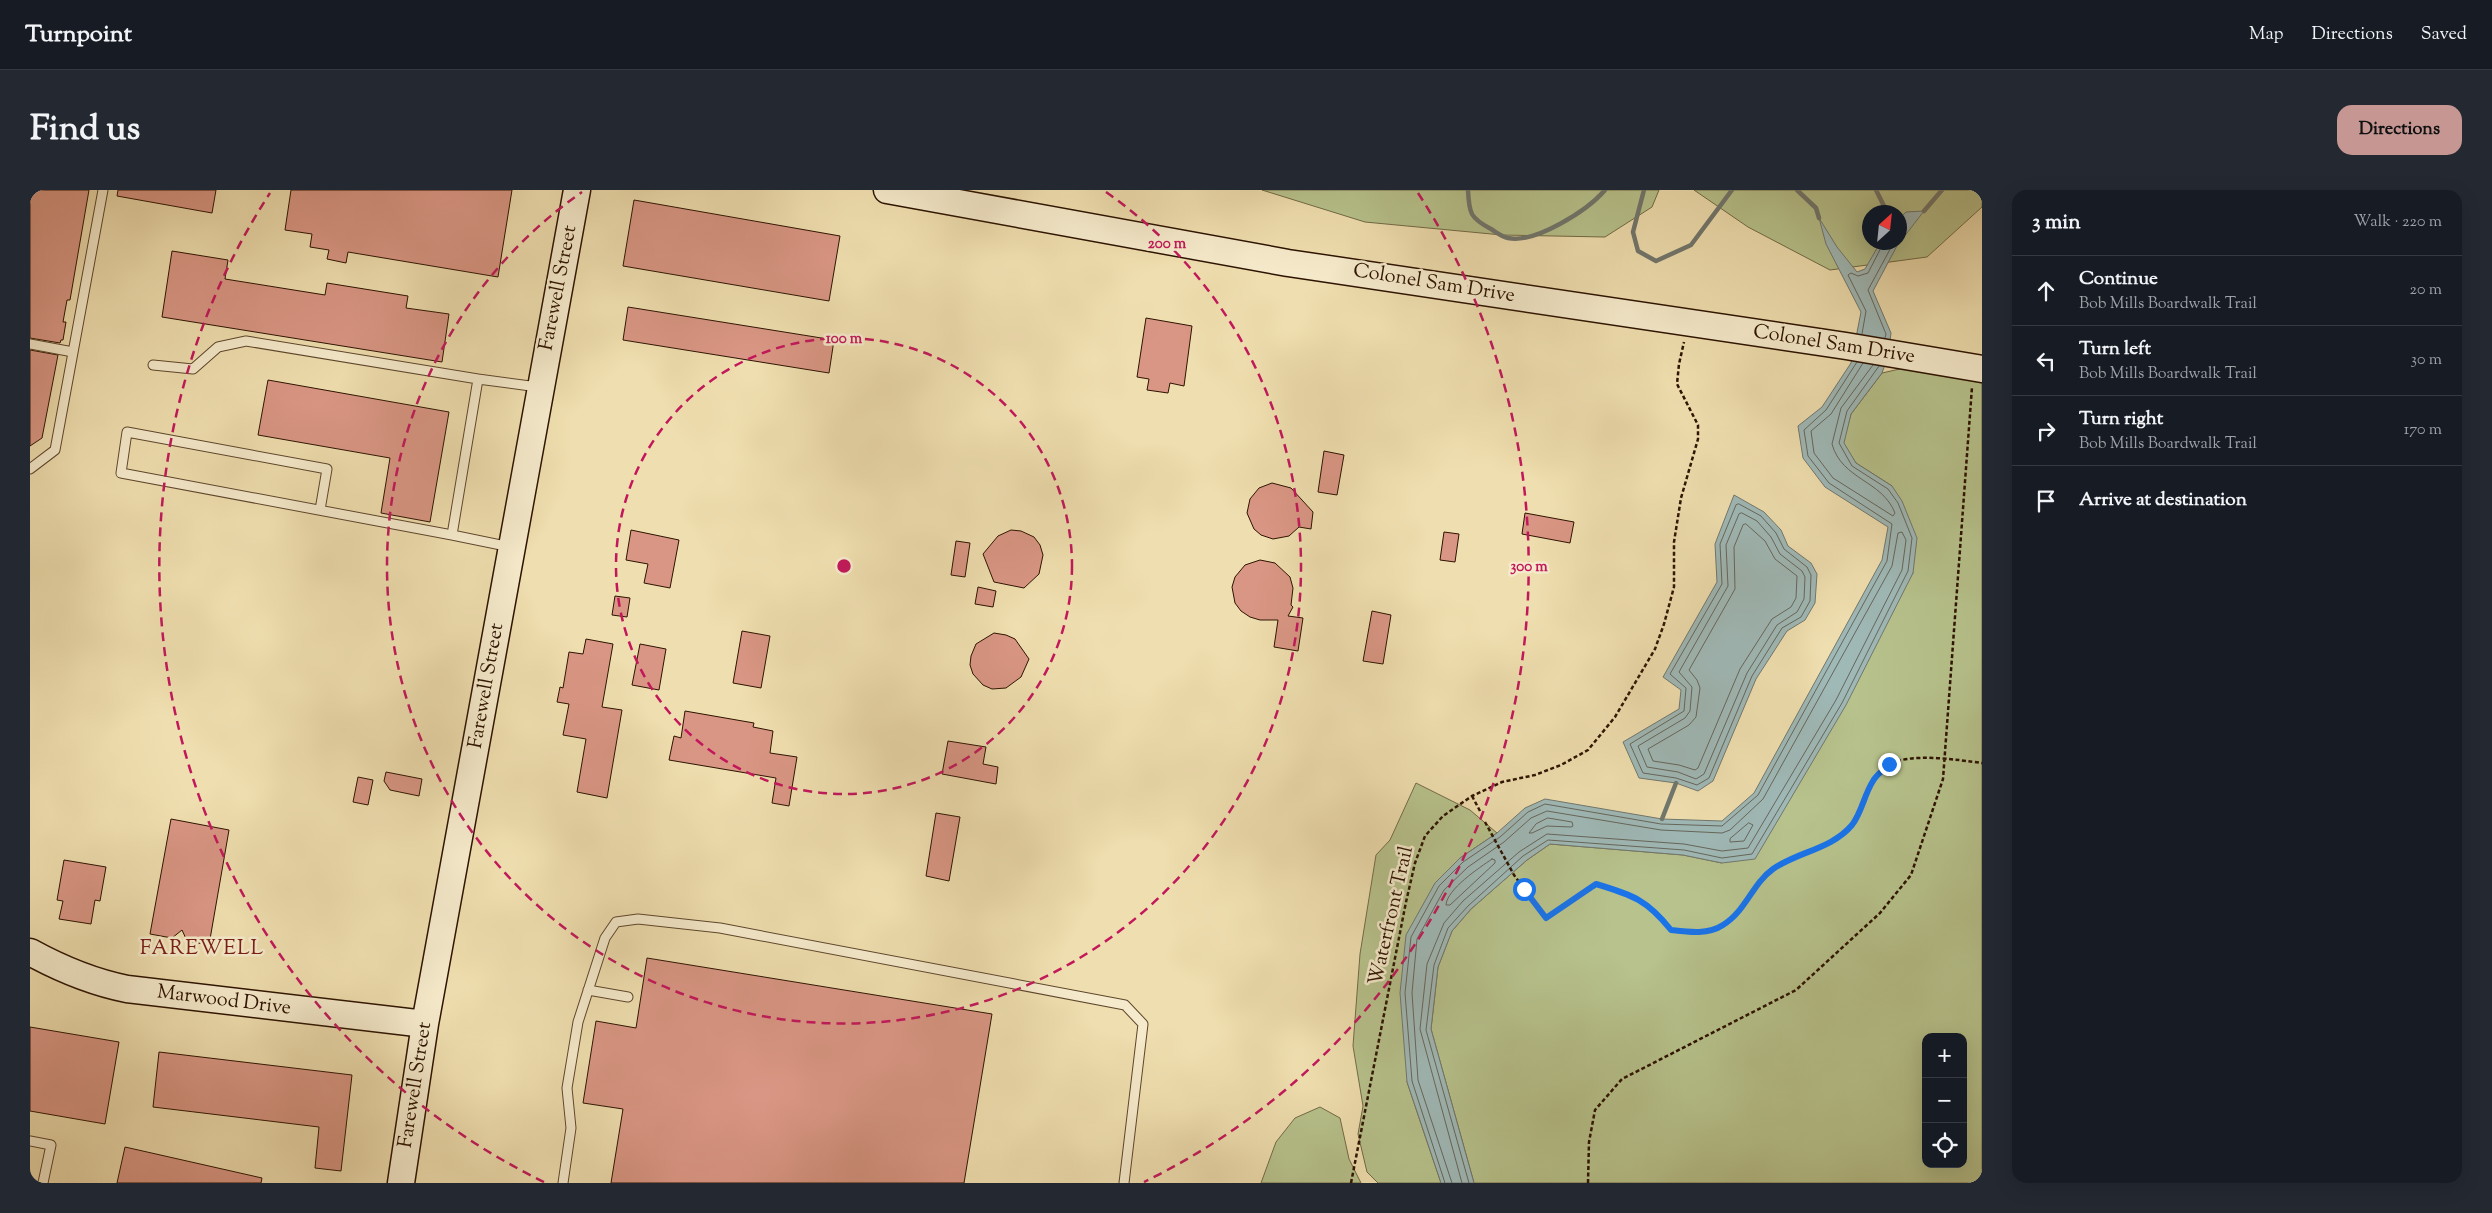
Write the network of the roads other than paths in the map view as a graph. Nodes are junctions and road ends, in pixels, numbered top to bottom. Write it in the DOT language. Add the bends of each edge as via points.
graph roads {
  1 [pos="103,190"];
  2 [pos="577,190"];
  3 [pos="887,190"];
  4 [pos="30,344"];
  5 [pos="73,352"];
  6 [pos="152,365"];
  7 [pos="1978,368"];
  8 [pos="478,378"];
  9 [pos="540,387"];
  10 [pos="30,469"];
  11 [pos="320,510"];
  12 [pos="452,535"];
  13 [pos="512,547"];
  14 [pos="30,952"];
  15 [pos="588,990"];
  16 [pos="628,997"];
  17 [pos="425,1024"];
  18 [pos="30,1141"];
  19 [pos="43,1183"];
  20 [pos="401,1183"];
  21 [pos="563,1183"];
  22 [pos="1124,1183"];
  1 -- 5 [label="lane"];
  2 -- 9 [label="street, Farewell Street"];
  3 -- 7 [label="street, Colonel Sam Drive" via="1288,263"];
  4 -- 5 [label="lane"];
  5 -- 10 [label="lane" via="55,450"];
  6 -- 8 [label="lane" via="193,370 218,347 246,341"];
  8 -- 9 [label="lane"];
  8 -- 12 [label="lane"];
  9 -- 13 [label="street, Farewell Street"];
  11 -- 11 [label="lane" via="121,473 127,432 326,469"];
  11 -- 12 [label="lane"];
  12 -- 13 [label="lane"];
  13 -- 17 [label="street, Farewell Street"];
  14 -- 17 [label="street, Marwood Drive" via="100,984 127,989"];
  15 -- 16 [label="lane"];
  15 -- 21 [label="lane" via="578,1022 568,1088 571,1128"];
  15 -- 22 [label="lane" via="605,938 616,922 638,919 720,928 1125,1005 1143,1024"];
  17 -- 20 [label="street, Farewell Street"];
  18 -- 19 [label="lane" via="51,1145"];
}
